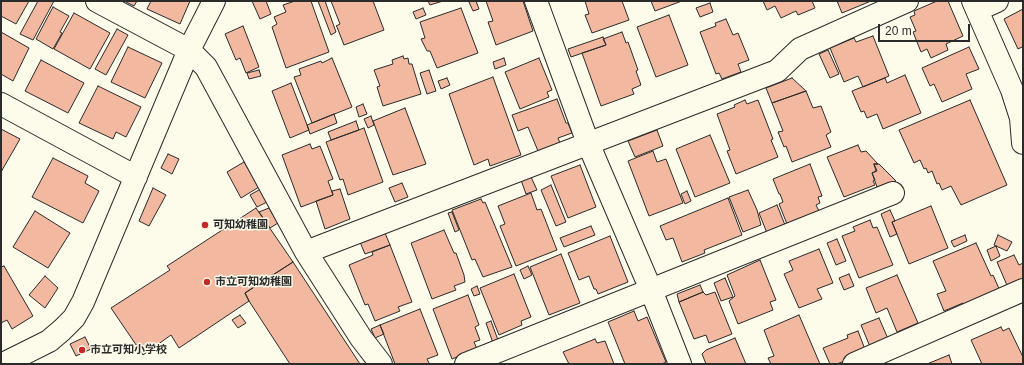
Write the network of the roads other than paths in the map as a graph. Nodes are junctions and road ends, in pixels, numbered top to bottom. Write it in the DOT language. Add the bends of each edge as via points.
graph roads {
  1 [pos="97,1"];
  2 [pos="214,1"];
  3 [pos="536,1"];
  4 [pos="907,1"];
  5 [pos="997,1"];
  6 [pos="975,6"];
  7 [pos="189,50"];
  8 [pos="1018,88"];
  9 [pos="1,104"];
  10 [pos="588,143"];
  11 [pos="1023,143"];
  12 [pos="136,177"];
  13 [pos="893,193"];
  14 [pos="306,252"];
  15 [pos="651,290"];
  16 [pos="1023,290"];
  17 [pos="3,364"];
  18 [pos="381,364"];
  19 [pos="466,364"];
  20 [pos="680,364"];
  21 [pos="854,364"];
  1 -- 7 [label="street"];
  2 -- 7 [label="street"];
  3 -- 10 [label="street"];
  4 -- 10 [label="street" via="800,49 777,71"];
  5 -- 6 [label="street"];
  6 -- 8 [label="street"];
  7 -- 12 [label="street"];
  7 -- 14 [label="street" via="206,67"];
  8 -- 11 [label="street"];
  9 -- 12 [label="street"];
  10 -- 14 [label="street"];
  10 -- 15 [label="street"];
  12 -- 17 [label="street" via="74,318 49,341"];
  13 -- 15 [label="street"];
  14 -- 18 [label="street" via="361,338"];
  15 -- 19 [label="street"];
  15 -- 20 [label="street"];
  16 -- 21 [label="street"];
}
